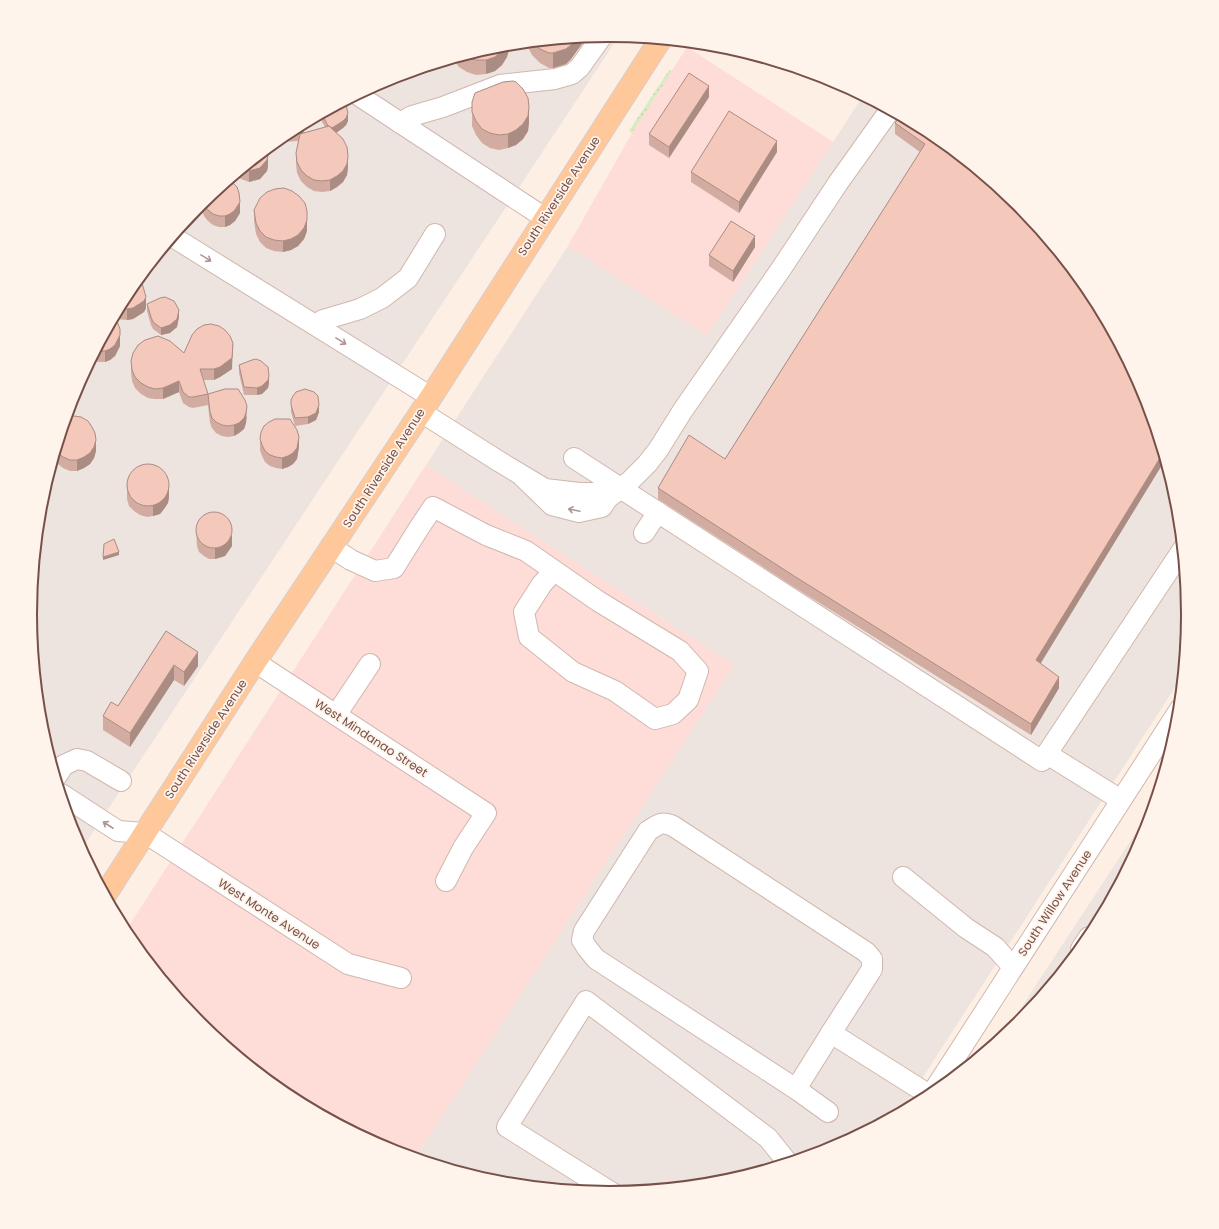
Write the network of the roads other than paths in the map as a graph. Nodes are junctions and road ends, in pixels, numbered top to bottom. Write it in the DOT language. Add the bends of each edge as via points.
graph roads {
  1 [pos="598,42"];
  2 [pos="657,44"];
  3 [pos="363,98"];
  4 [pos="887,114"];
  5 [pos="400,123"];
  6 [pos="545,218"];
  7 [pos="435,234"];
  8 [pos="177,239"];
  9 [pos="316,325"];
  10 [pos="426,404"];
  11 [pos="574,458"];
  12 [pos="615,493"];
  13 [pos="658,512"];
  14 [pos="644,533"];
  15 [pos="331,547"];
  16 [pos="1179,556"];
  17 [pos="554,571"];
  18 [pos="255,662"];
  19 [pos="370,664"];
  20 [pos="336,715"];
  21 [pos="1172,722"];
  22 [pos="1047,754"];
  23 [pos="59,772"];
  24 [pos="121,781"];
  25 [pos="67,798"];
  26 [pos="1121,800"];
  27 [pos="145,833"];
  28 [pos="903,878"];
  29 [pos="446,881"];
  30 [pos="108,890"];
  31 [pos="1013,968"];
  32 [pos="401,978"];
  33 [pos="831,1033"];
  34 [pos="938,1084"];
  35 [pos="796,1089"];
  36 [pos="925,1093"];
  37 [pos="828,1112"];
  38 [pos="785,1159"];
  39 [pos="603,1187"];
  1 -- 5 [label="street" via="572,74 555,79 500,85 412,116"];
  2 -- 6 [label="main road, South Riverside Avenue"];
  3 -- 5 [label="street"];
  4 -- 12 [label="street" via="658,450 647,464"];
  5 -- 6 [label="street"];
  6 -- 10 [label="main road, South Riverside Avenue"];
  7 -- 9 [label="street" via="408,278 382,298"];
  8 -- 9 [label="street, one-way"];
  9 -- 10 [label="street, one-way"];
  10 -- 12 [label="street" via="522,476 552,505 579,512 602,507"];
  10 -- 15 [label="main road, South Riverside Avenue"];
  11 -- 12 [label="street"];
  12 -- 13 [label="street"];
  13 -- 14 [label="street"];
  13 -- 22 [label="street" via="1042,761"];
  15 -- 17 [label="street" via="374,571 394,568 433,507 486,535 526,551"];
  15 -- 18 [label="main road, South Riverside Avenue"];
  16 -- 22 [label="street"];
  17 -- 17 [label="street" via="680,651 698,671 688,700 673,714 655,719 615,691 573,672 529,637 524,612 542,584"];
  18 -- 20 [label="street, West Mindanao Street"];
  18 -- 27 [label="main road, South Riverside Avenue"];
  19 -- 20 [label="street"];
  20 -- 29 [label="street, West Mindanao Street" via="486,813 463,848"];
  21 -- 26 [label="street, South Willow Avenue"];
  22 -- 26 [label="street"];
  23 -- 24 [label="street" via="64,765 78,759 88,761"];
  27 -- 25 [label="street, one-way" via="118,831"];
  26 -- 31 [label="street, South Willow Avenue"];
  27 -- 30 [label="main road, South Riverside Avenue"];
  27 -- 32 [label="street, West Monte Avenue" via="348,964"];
  28 -- 31 [label="street" via="966,928 995,947"];
  31 -- 34 [label="street, South Willow Avenue"];
  33 -- 35 [label="street"];
  33 -- 35 [label="street" via="872,969 872,960 866,952 673,826 664,822 648,831 584,930 582,940 596,959"];
  33 -- 36 [label="street"];
  35 -- 37 [label="street"];
  38 -- 39 [label="street" via="768,1138 586,1001 507,1127"];
}
